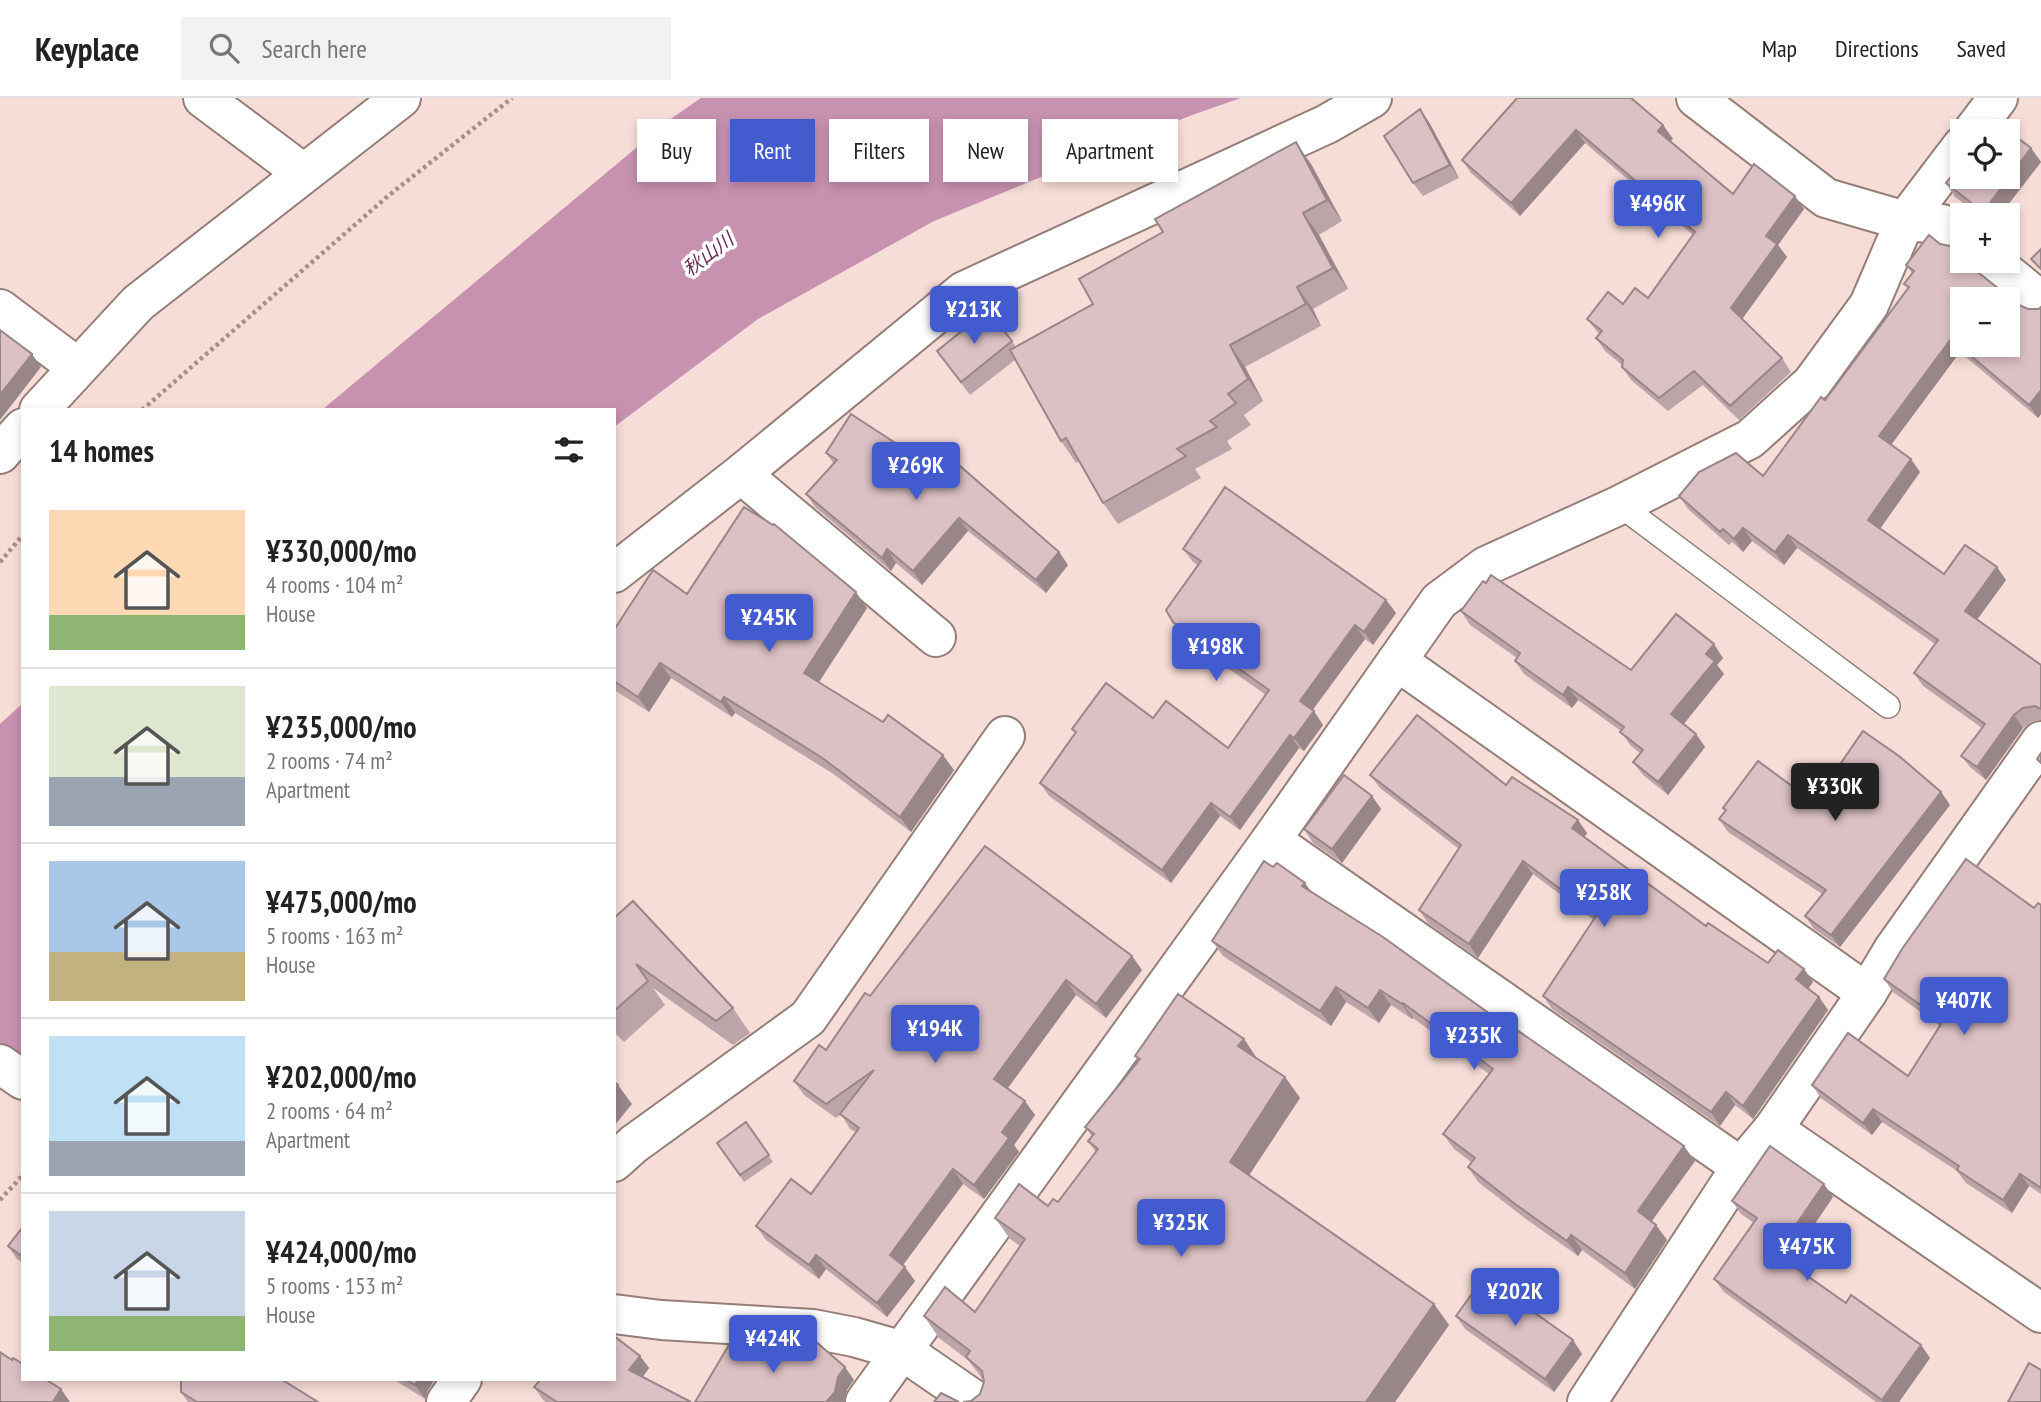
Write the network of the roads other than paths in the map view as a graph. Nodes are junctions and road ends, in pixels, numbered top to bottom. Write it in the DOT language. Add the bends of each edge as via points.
graph roads {
  1 [pos="204,98"];
  2 [pos="401,98"];
  3 [pos="1372,98"];
  4 [pos="1696,98"];
  5 [pos="1998,98"];
  6 [pos="1982,119"];
  7 [pos="1950,162"];
  8 [pos="303,173"];
  9 [pos="1905,221"];
  10 [pos="1950,230"];
  11 [pos="2007,273"];
  12 [pos="2041,301"];
  13 [pos="0,309"];
  14 [pos="77,367"];
  15 [pos="41,408"];
  16 [pos="21,430"];
  17 [pos="0,454"];
  18 [pos="741,474"];
  19 [pos="1620,505"];
  20 [pos="616,571"];
  21 [pos="936,637"];
  22 [pos="1397,661"];
  23 [pos="1888,706"];
  24 [pos="1005,736"];
  25 [pos="2041,741"];
  26 [pos="1271,840"];
  27 [pos="1867,993"];
  28 [pos="0,1064"];
  29 [pos="21,1079"];
  30 [pos="1773,1129"];
  31 [pos="616,1160"];
  32 [pos="1741,1167"];
  33 [pos="2041,1313"];
  34 [pos="616,1314"];
  35 [pos="903,1351"];
  36 [pos="461,1381"];
  37 [pos="446,1402"];
  38 [pos="865,1402"];
  39 [pos="977,1402"];
  40 [pos="1587,1402"];
  1 -- 8 [label="street"];
  2 -- 8 [label="street"];
  3 -- 18 [label="street" via="1326,124 964,291"];
  4 -- 9 [label="street" via="1826,198"];
  5 -- 6 [label="street"];
  7 -- 9 [label="street"];
  8 -- 14 [label="street" via="138,303"];
  9 -- 10 [label="street" via="1941,224"];
  9 -- 19 [label="street" via="1869,305 1812,383 1750,439"];
  11 -- 12 [label="street"];
  13 -- 14 [label="street"];
  14 -- 15 [label="street"];
  16 -- 17 [label="street"];
  18 -- 20 [label="street"];
  18 -- 21 [label="street"];
  19 -- 22 [label="street" via="1486,566 1439,601"];
  19 -- 23 [label="lane"];
  22 -- 26 [label="street"];
  22 -- 27 [label="street"];
  24 -- 31 [label="street" via="808,1018"];
  25 -- 27 [label="street"];
  26 -- 32 [label="street"];
  26 -- 35 [label="street"];
  27 -- 30 [label="street"];
  28 -- 29 [label="street"];
  30 -- 32 [label="street"];
  30 -- 33 [label="street"];
  32 -- 40 [label="street"];
  34 -- 35 [label="street" via="813,1329"];
  35 -- 38 [label="street"];
  35 -- 39 [label="street"];
  36 -- 37 [label="street"];
}
